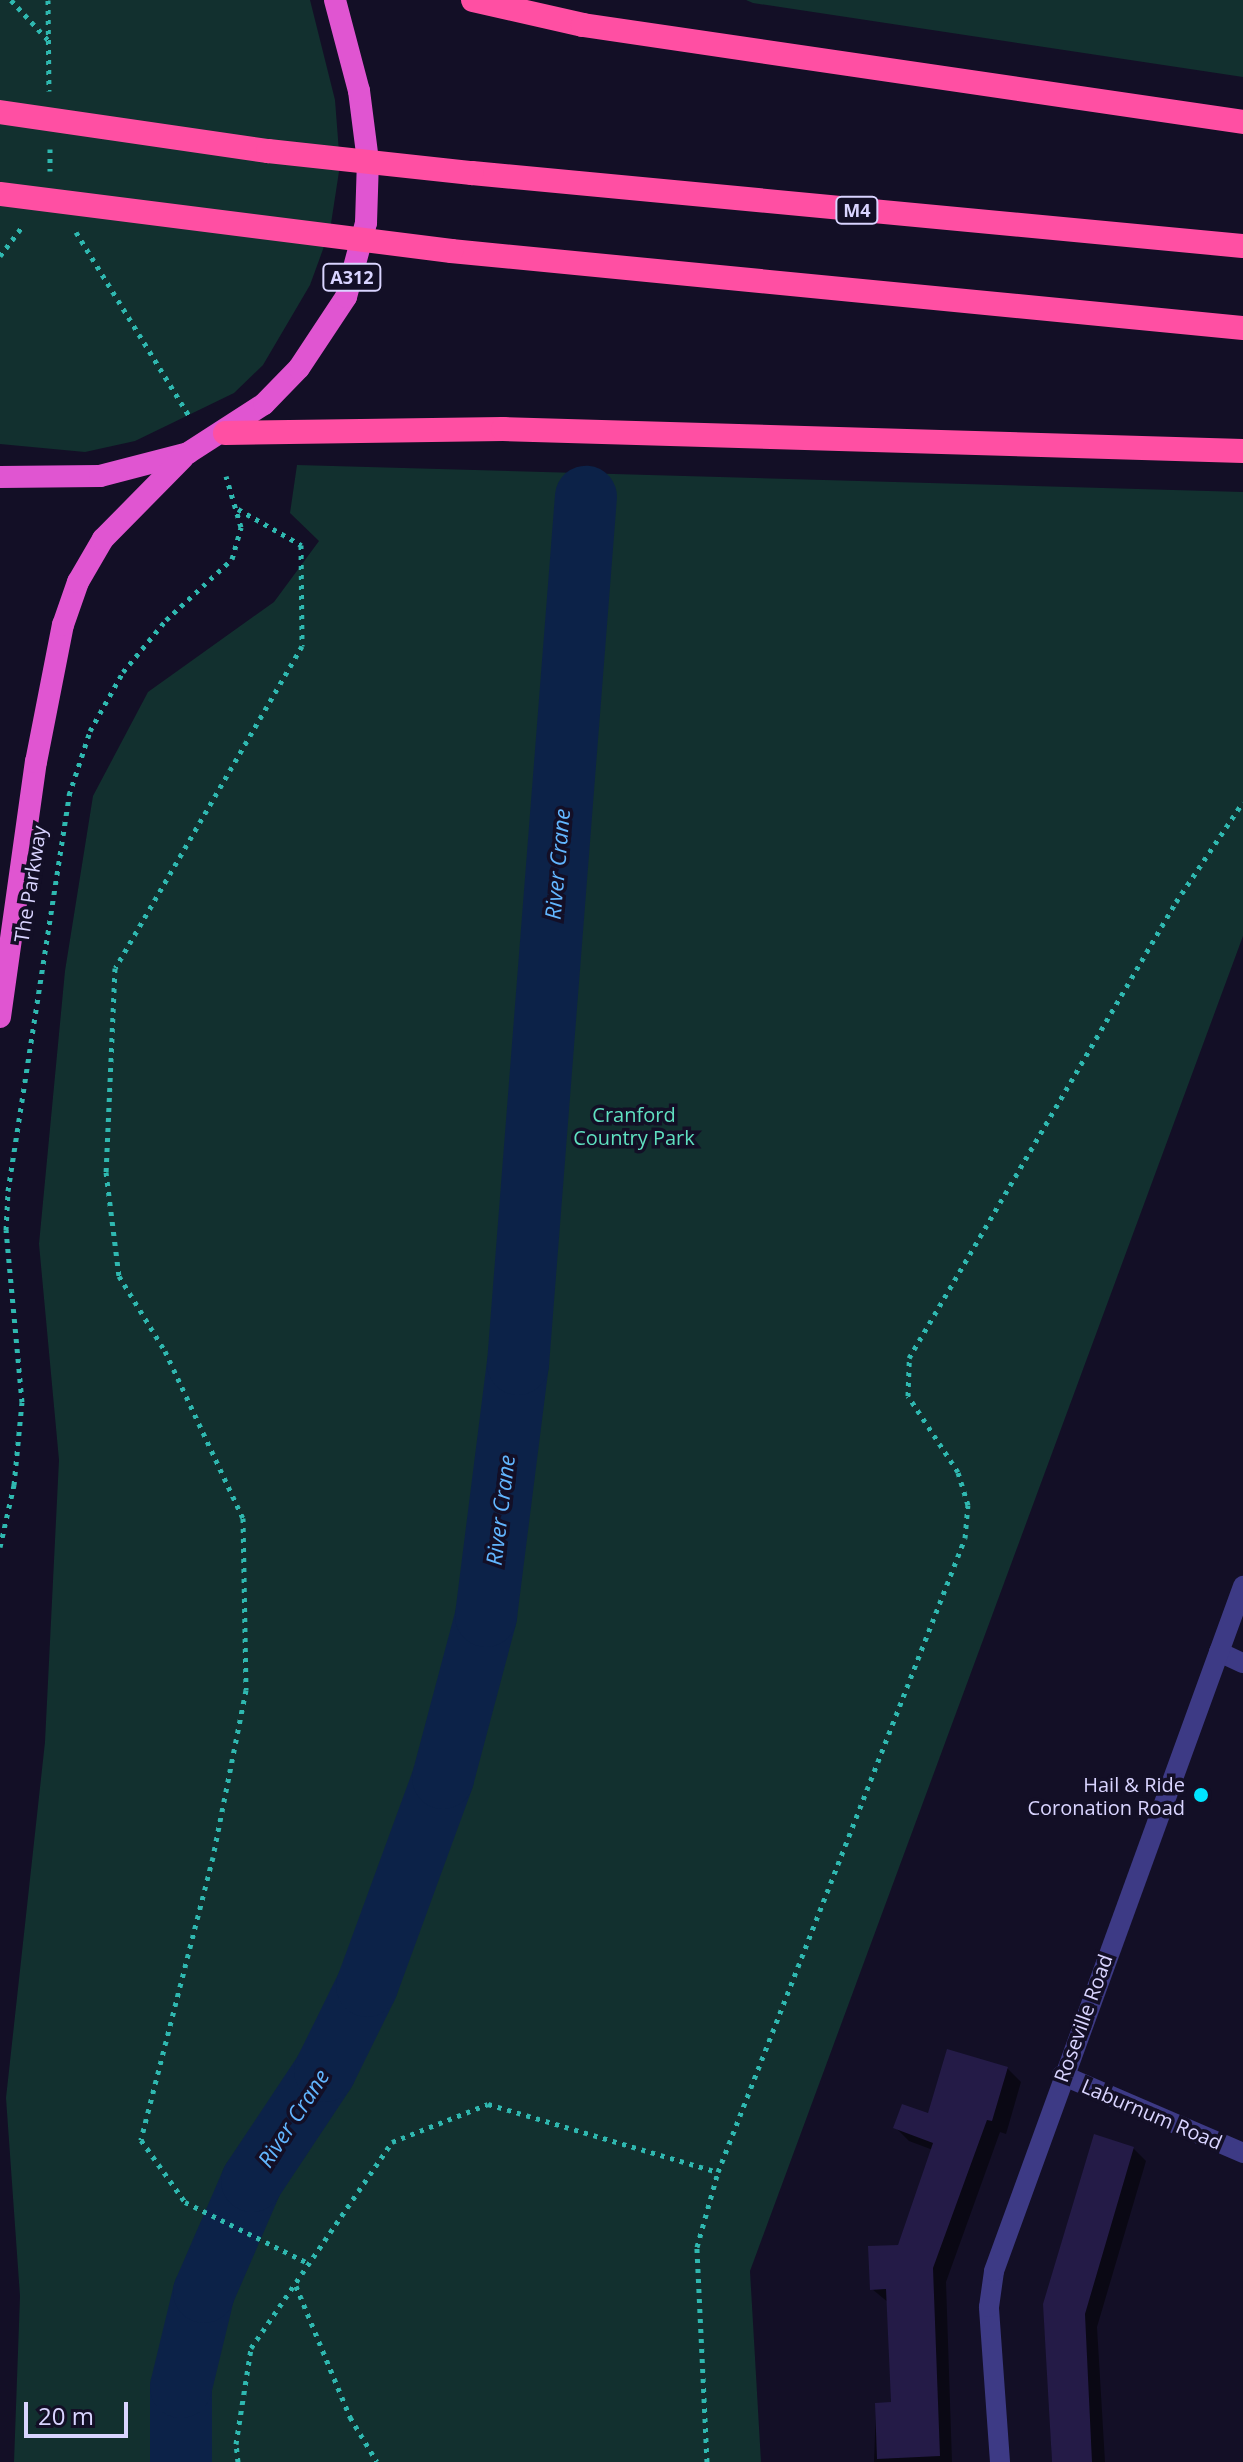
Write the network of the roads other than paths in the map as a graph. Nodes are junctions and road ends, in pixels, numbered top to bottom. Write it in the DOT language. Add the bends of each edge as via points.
graph roads {
  1 [pos="335,0"];
  2 [pos="473,0"];
  3 [pos="0,112"];
  4 [pos="1243,122"];
  5 [pos="0,194"];
  6 [pos="1243,246"];
  7 [pos="1243,328"];
  8 [pos="225,433"];
  9 [pos="1243,451"];
  10 [pos="188,453"];
  11 [pos="0,477"];
  12 [pos="0,1017"];
  13 [pos="1243,1586"];
  14 [pos="1219,1652"];
  15 [pos="1243,1663"];
  16 [pos="1062,2075"];
  17 [pos="1243,2153"];
  18 [pos="1000,2462"];
  1 -- 8 [label="highway, A312" via="367,147 366,223 346,297 299,368"];
  2 -- 4 [label="highway" via="583,25"];
  3 -- 6 [label="highway, M4, bridge" via="268,151 472,173"];
  5 -- 7 [label="highway, bridge" via="451,251"];
  8 -- 9 [label="highway" via="503,429"];
  8 -- 10 [label="highway, A312"];
  10 -- 11 [label="highway, A312" via="100,476"];
  10 -- 12 [label="highway, The Parkway / A312" via="103,539 78,582 63,625 36,762"];
  13 -- 14 [label="street, Roseville Road"];
  14 -- 15 [label="street"];
  14 -- 16 [label="street, Roseville Road"];
  16 -- 17 [label="street, Laburnum Road"];
  16 -- 18 [label="street, Roseville Road" via="994,2271 989,2307"];
}
